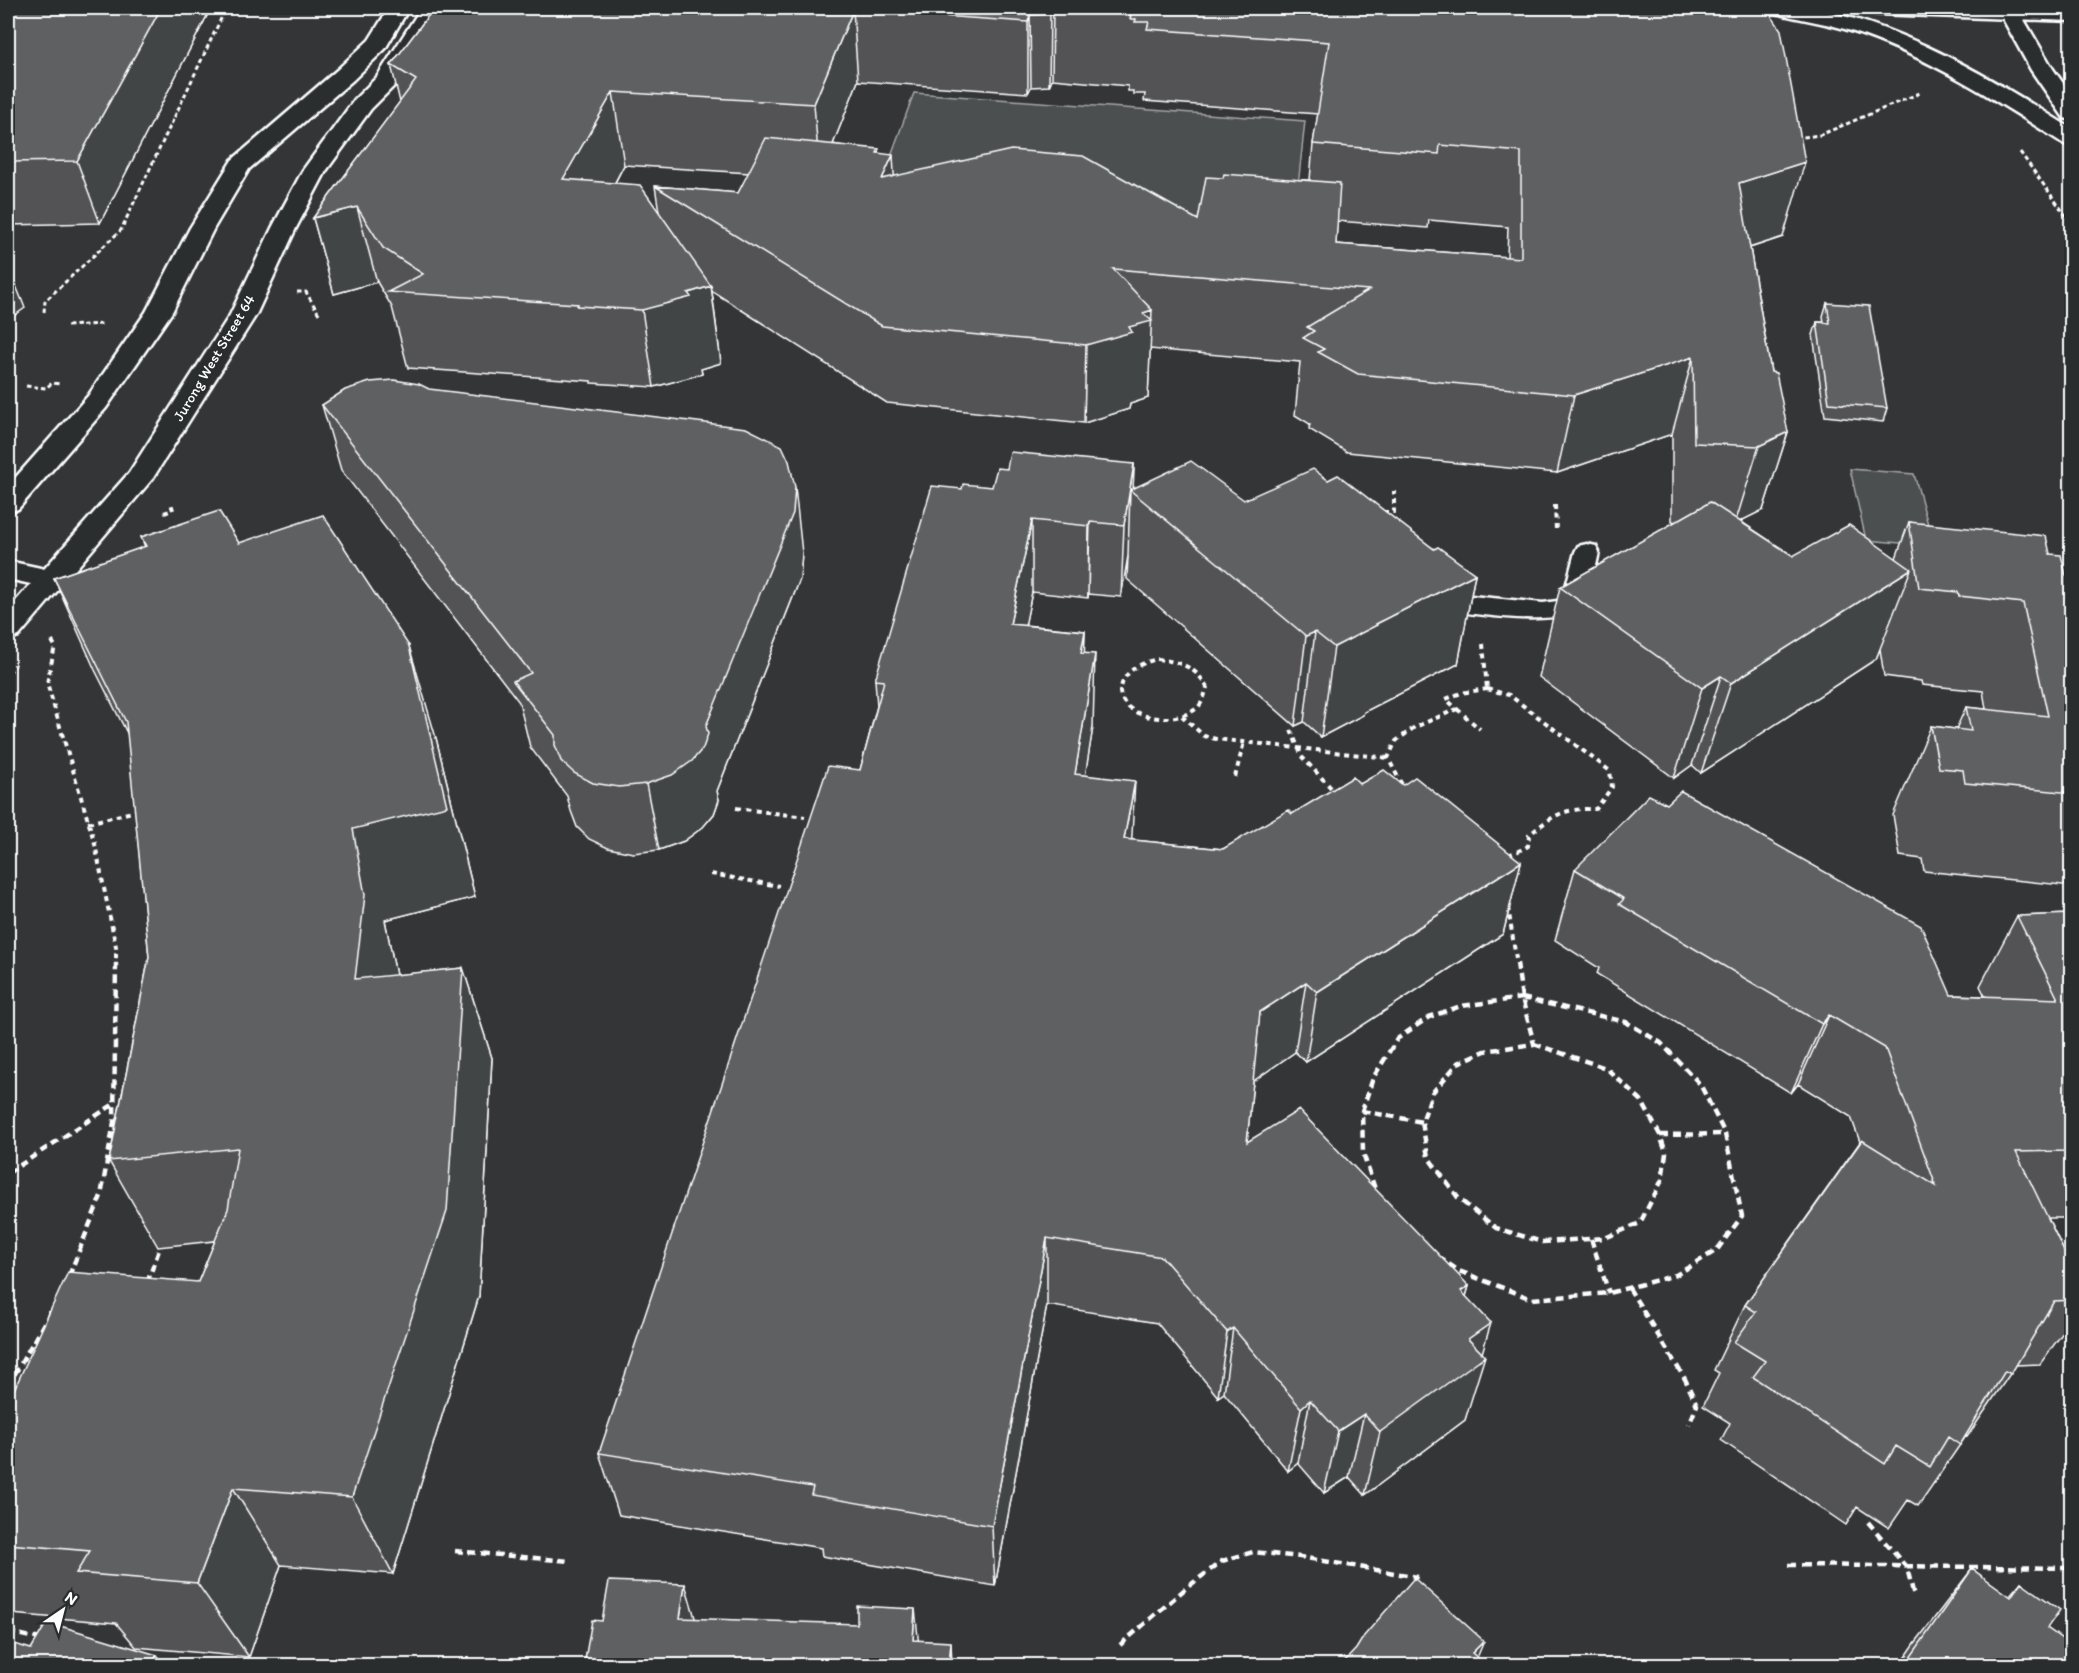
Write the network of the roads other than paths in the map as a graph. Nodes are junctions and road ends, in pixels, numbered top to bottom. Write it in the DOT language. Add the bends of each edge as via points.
graph roads {
  1 [pos="399,8"];
  2 [pos="431,8"];
  3 [pos="1779,8"];
  4 [pos="1876,8"];
  5 [pos="2009,11"];
  6 [pos="2072,15"];
  7 [pos="2072,113"];
  8 [pos="2072,139"];
  9 [pos="8,503"];
  10 [pos="1587,552"];
  11 [pos="8,570"];
  12 [pos="49,579"];
  13 [pos="1407,591"];
  14 [pos="8,629"];
  1 -- 9 [label="street" via="377,44 240,165 153,321 97,402"];
  2 -- 12 [label="street, Jurong West Street 64" via="386,81 363,104 315,170 243,315 139,478"];
  3 -- 8 [label="street" via="1824,16 1907,46 2011,100"];
  4 -- 5 [label="street"];
  5 -- 6 [label="street"];
  5 -- 7 [label="street"];
  10 -- 13 [label="lane" via="1575,602 1563,609 1544,611 1428,600"];
  11 -- 12 [label="street"];
  12 -- 14 [label="street, Jurong West Street 64"];
}
